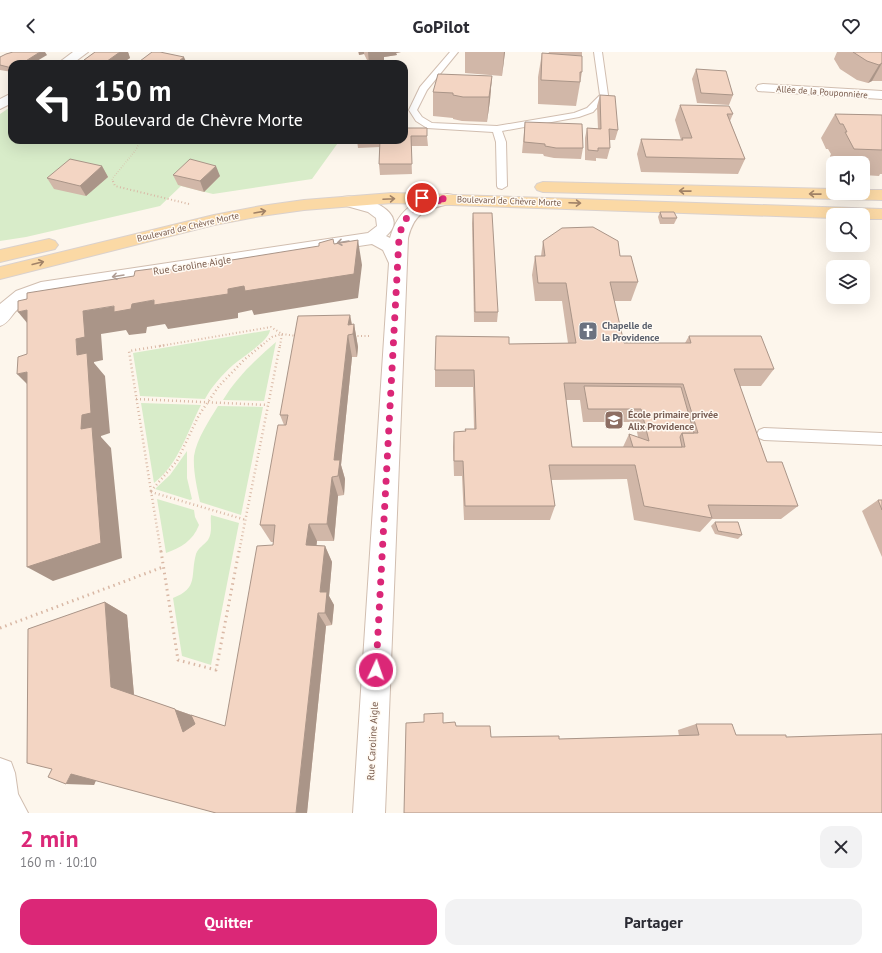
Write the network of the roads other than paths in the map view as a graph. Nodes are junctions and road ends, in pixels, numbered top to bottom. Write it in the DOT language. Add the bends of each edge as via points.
graph roads {
  1 [pos="82,52"];
  2 [pos="454,52"];
  3 [pos="598,52"];
  4 [pos="69,60"];
  5 [pos="762,88"];
  6 [pos="882,95"];
  7 [pos="497,129"];
  8 [pos="515,187"];
  9 [pos="882,195"];
  10 [pos="447,199"];
  11 [pos="349,201"];
  12 [pos="882,214"];
  13 [pos="373,238"];
  14 [pos="46,246"];
  15 [pos="0,251"];
  16 [pos="0,256"];
  17 [pos="397,262"];
  18 [pos="0,273"];
  19 [pos="0,319"];
  20 [pos="764,434"];
  21 [pos="882,439"];
  22 [pos="0,773"];
  23 [pos="12,813"];
  24 [pos="369,813"];
  1 -- 4 [label="street"];
  2 -- 7 [label="lane" via="422,89 413,110 419,119 430,126"];
  3 -- 7 [label="lane" via="604,95 590,110 560,119"];
  5 -- 6 [label="street, Allée de la Pouponnière"];
  7 -- 8 [label="lane"];
  9 -- 8 [label="main road, Boulevard de Chèvre Morte, one-way"];
  8 -- 14 [label="main road, Boulevard de Chèvre Morte" via="424,184 301,191 205,208"];
  11 -- 10 [label="main road, Boulevard de Chèvre Morte, one-way" via="392,198"];
  10 -- 12 [label="main road, Boulevard de Chèvre Morte, one-way"];
  10 -- 17 [label="street, Rue Caroline Aigle" via="421,205 406,218 400,234"];
  11 -- 13 [label="street" via="372,207 385,217 385,228"];
  18 -- 11 [label="main road, Boulevard de Chèvre Morte, one-way" via="214,220 304,205"];
  13 -- 17 [label="street" via="392,248"];
  13 -- 19 [label="street, Rue Caroline Aigle, one-way" via="41,288 14,301"];
  14 -- 15 [label="lane"];
  14 -- 16 [label="main road, Boulevard de Chèvre Morte"];
  17 -- 24 [label="street, Rue Caroline Aigle"];
  20 -- 21 [label="lane"];
  22 -- 23 [label="street" via="3,800"];
}
